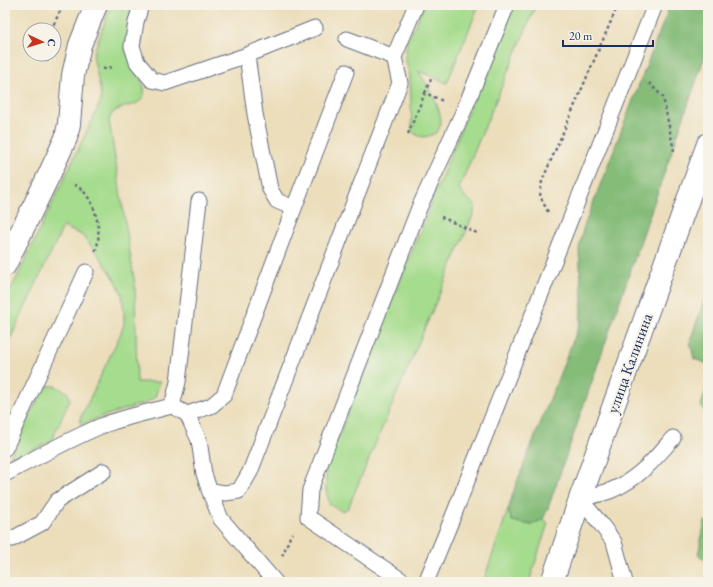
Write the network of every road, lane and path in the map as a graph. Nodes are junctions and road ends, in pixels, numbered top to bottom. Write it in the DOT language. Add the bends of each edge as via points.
graph roads {
  1 [pos="63,5"];
  2 [pos="96,5"];
  3 [pos="142,5"];
  4 [pos="416,5"];
  5 [pos="507,5"];
  6 [pos="655,5"];
  7 [pos="55,22"];
  8 [pos="315,28"];
  9 [pos="347,39"];
  10 [pos="247,55"];
  11 [pos="394,57"];
  12 [pos="137,62"];
  13 [pos="632,65"];
  14 [pos="346,72"];
  15 [pos="73,75"];
  16 [pos="425,93"];
  17 [pos="408,134"];
  18 [pos="708,144"];
  19 [pos="674,151"];
  20 [pos="49,176"];
  21 [pos="199,201"];
  22 [pos="294,208"];
  23 [pos="420,208"];
  24 [pos="477,233"];
  25 [pos="5,265"];
  26 [pos="86,272"];
  27 [pos="172,406"];
  28 [pos="187,414"];
  29 [pos="673,438"];
  30 [pos="5,448"];
  31 [pos="104,471"];
  32 [pos="5,474"];
  33 [pos="209,490"];
  34 [pos="580,499"];
  35 [pos="308,516"];
  36 [pos="5,539"];
  37 [pos="274,580"];
  38 [pos="404,582"];
  39 [pos="426,582"];
  40 [pos="552,582"];
  41 [pos="625,582"];
  1 -- 7 [label="path"];
  2 -- 15 [label="main road" via="80,45"];
  3 -- 12 [label="lane" via="132,46"];
  4 -- 11 [label="lane"];
  5 -- 23 [label="lane"];
  6 -- 13 [label="lane"];
  8 -- 10 [label="lane"];
  9 -- 11 [label="lane"];
  10 -- 12 [label="lane" via="165,83 152,80"];
  10 -- 22 [label="lane" via="270,189 277,201"];
  11 -- 33 [label="lane" via="400,83 250,472 239,491 225,493"];
  12 -- 15 [label="path"];
  13 -- 19 [label="path" via="663,98"];
  13 -- 39 [label="lane"];
  14 -- 22 [label="lane"];
  15 -- 20 [label="main road" via="66,138"];
  16 -- 17 [label="path"];
  18 -- 34 [label="main road, улица Калинина"];
  20 -- 25 [label="main road"];
  20 -- 26 [label="path" via="77,186 89,197 95,211 99,229 97,247"];
  21 -- 27 [label="lane" via="178,382"];
  22 -- 28 [label="lane" via="224,394 211,406"];
  23 -- 24 [label="path"];
  23 -- 35 [label="lane" via="310,490"];
  26 -- 30 [label="lane"];
  27 -- 28 [label="lane"];
  27 -- 32 [label="lane" via="102,426"];
  28 -- 33 [label="lane" via="198,440"];
  29 -- 34 [label="lane" via="652,462 631,480 612,490"];
  31 -- 36 [label="lane" via="57,501 42,523 12,539"];
  33 -- 37 [label="lane" via="221,519"];
  34 -- 40 [label="main road, улица Калинина"];
  34 -- 41 [label="lane" via="614,542"];
  35 -- 37 [label="path" via="290,537"];
  35 -- 38 [label="lane"];
}
